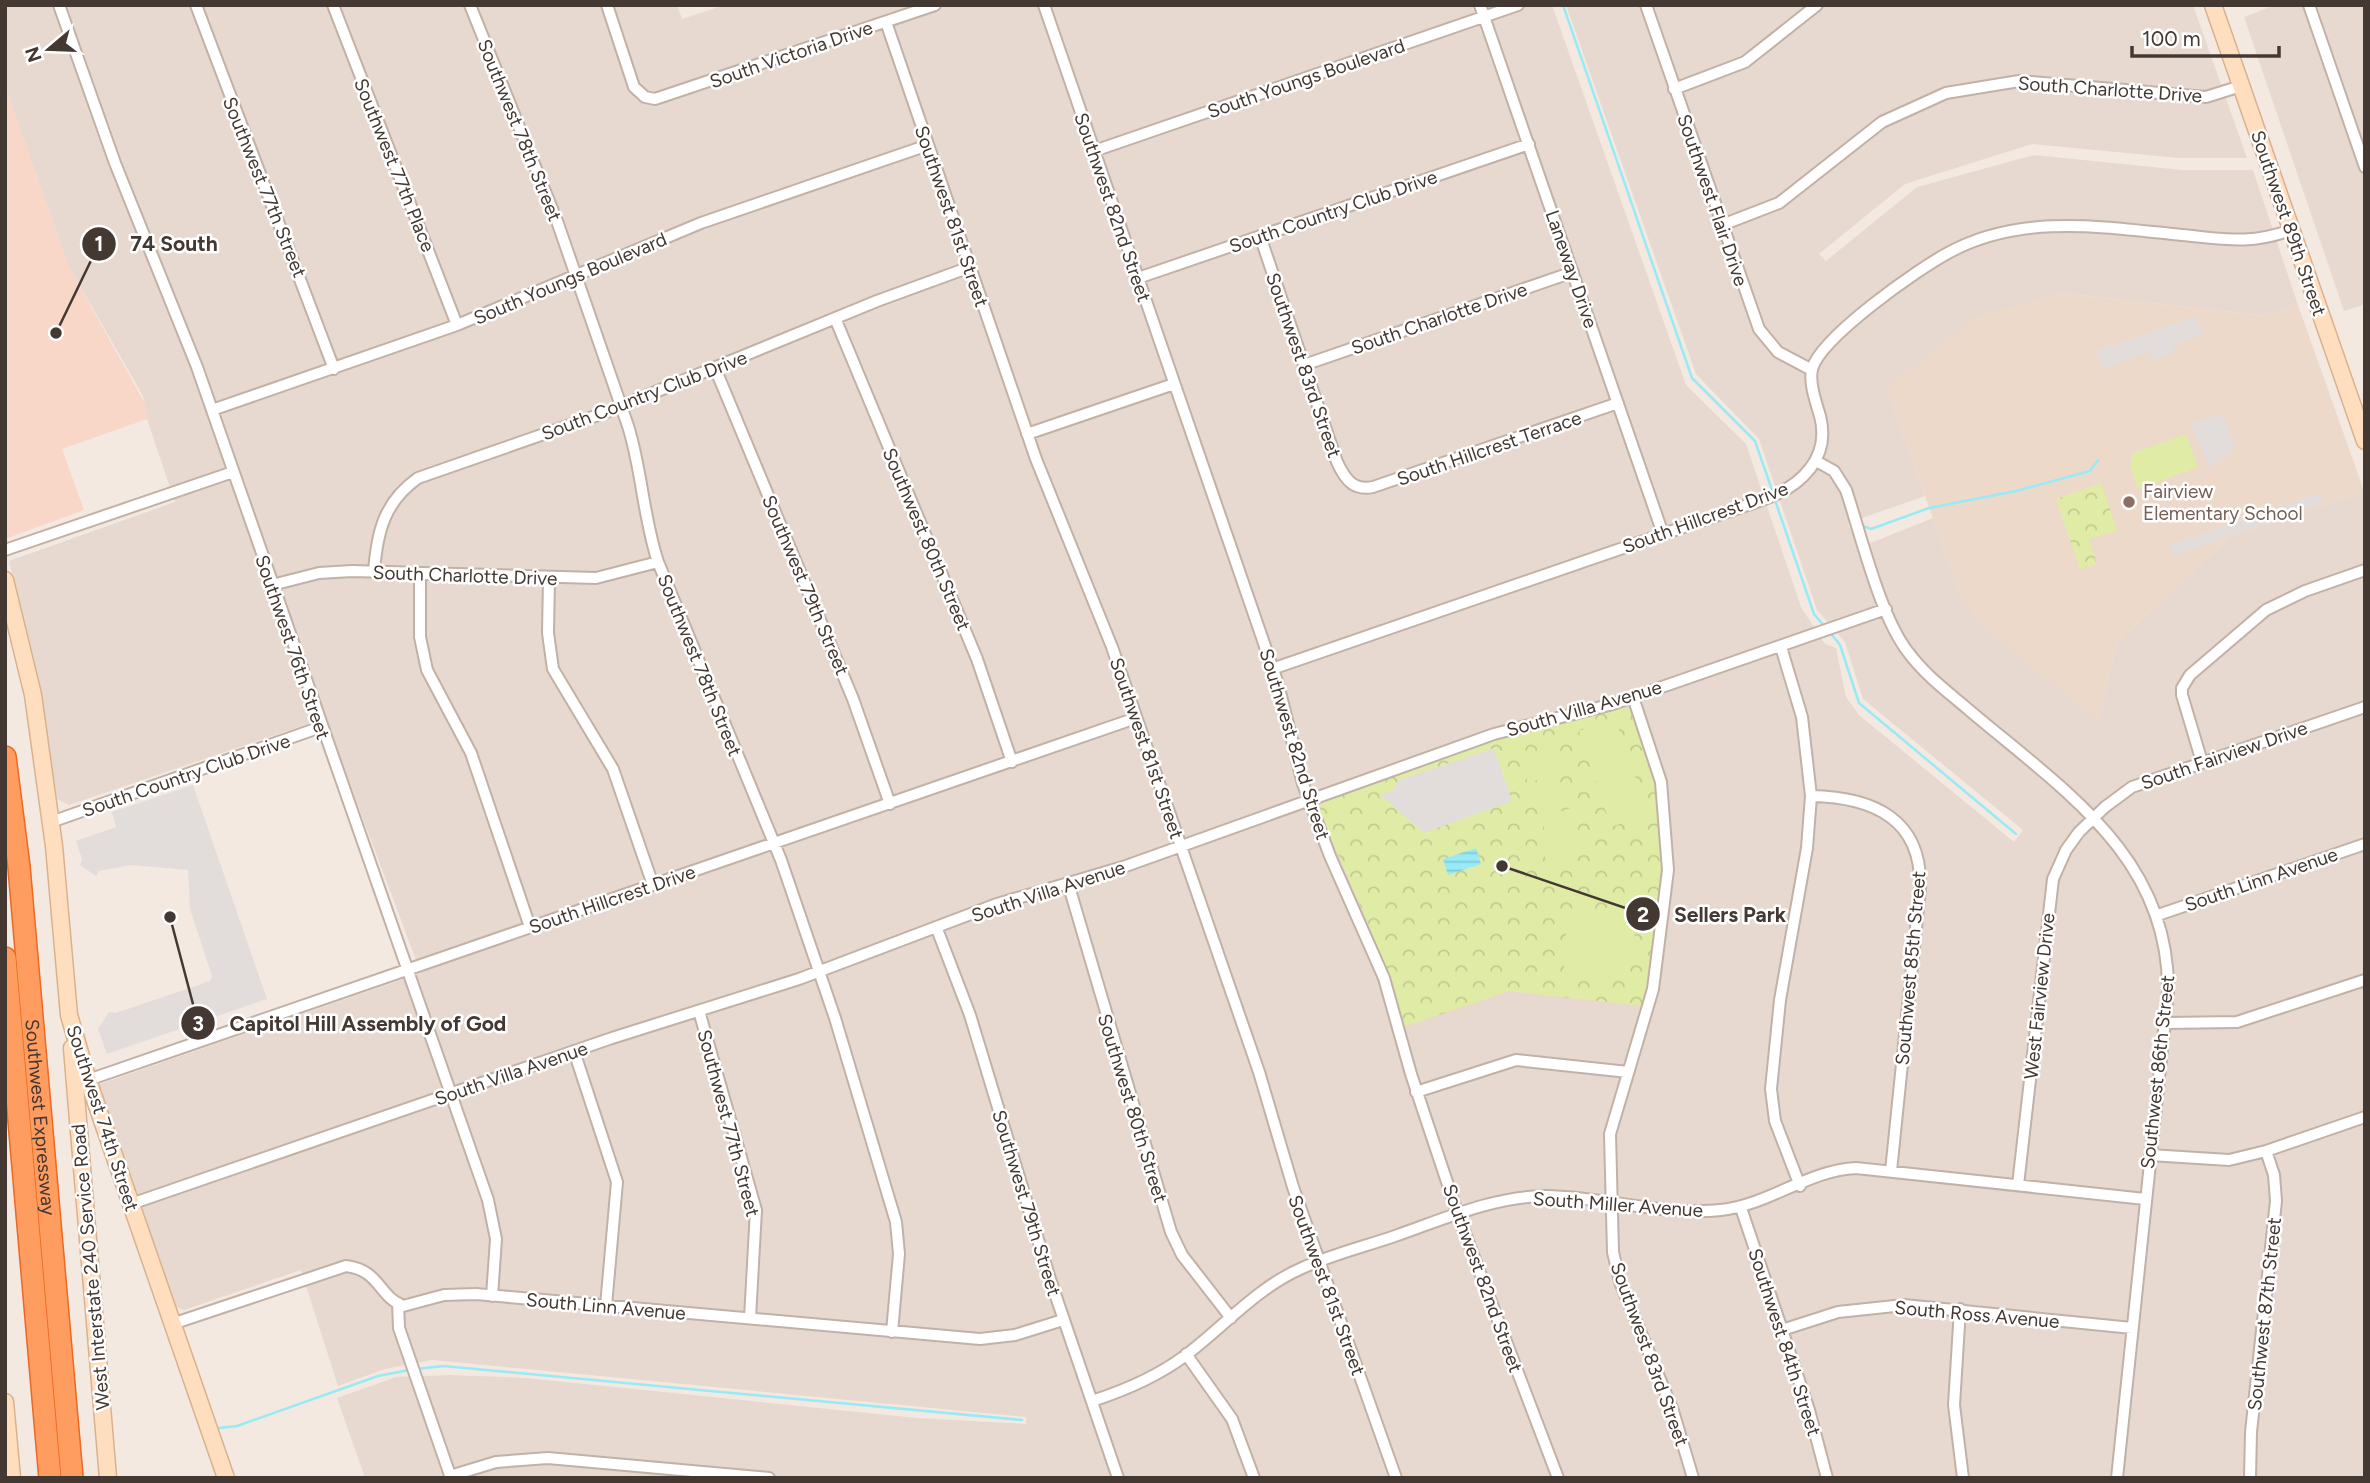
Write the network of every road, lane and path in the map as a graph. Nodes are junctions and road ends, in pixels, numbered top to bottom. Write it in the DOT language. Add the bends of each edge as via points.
graph roads {
  1 [pos="59,5"];
  2 [pos="196,5"];
  3 [pos="333,5"];
  4 [pos="470,5"];
  5 [pos="607,5"];
  6 [pos="935,5"];
  7 [pos="1044,5"];
  8 [pos="1480,5"];
  9 [pos="1518,5"];
  10 [pos="1646,5"];
  11 [pos="1817,5"];
  12 [pos="2309,5"];
  13 [pos="2217,6"];
  14 [pos="1484,17"];
  15 [pos="886,22"];
  16 [pos="2241,86"];
  17 [pos="1674,89"];
  18 [pos="1529,144"];
  19 [pos="928,145"];
  20 [pos="1094,151"];
  21 [pos="2365,167"];
  22 [pos="1722,225"];
  23 [pos="2291,230"];
  24 [pos="1260,236"];
  25 [pos="970,267"];
  26 [pos="1573,272"];
  27 [pos="576,276"];
  28 [pos="1138,278"];
  29 [pos="835,318"];
  30 [pos="457,325"];
  31 [pos="1304,365"];
  32 [pos="715,368"];
  33 [pos="334,369"];
  34 [pos="1812,370"];
  35 [pos="1174,384"];
  36 [pos="1618,403"];
  37 [pos="621,407"];
  38 [pos="212,410"];
  39 [pos="1027,434"];
  40 [pos="2365,441"];
  41 [pos="1816,461"];
  42 [pos="233,472"];
  43 [pos="1358,487"];
  44 [pos="1663,534"];
  45 [pos="5,550"];
  46 [pos="658,562"];
  47 [pos="2365,570"];
  48 [pos="374,572"];
  49 [pos="420,574"];
  50 [pos="549,578"];
  51 [pos="5,580"];
  52 [pos="272,585"];
  53 [pos="1886,609"];
  54 [pos="1781,647"];
  55 [pos="1272,669"];
  56 [pos="1633,697"];
  57 [pos="2365,707"];
  58 [pos="1136,718"];
  59 [pos="321,727"];
  60 [pos="5,757"];
  61 [pos="1012,762"];
  62 [pos="2202,762"];
  63 [pos="1811,796"];
  64 [pos="1309,801"];
  65 [pos="890,804"];
  66 [pos="2092,819"];
  67 [pos="51,822"];
  68 [pos="774,843"];
  69 [pos="2365,844"];
  70 [pos="1181,847"];
  71 [pos="1068,883"];
  72 [pos="653,885"];
  73 [pos="2158,915"];
  74 [pos="530,927"];
  75 [pos="937,929"];
  76 [pos="5,958"];
  77 [pos="409,970"];
  78 [pos="820,972"];
  79 [pos="2365,980"];
  80 [pos="699,1011"];
  81 [pos="69,1015"];
  82 [pos="2165,1023"];
  83 [pos="574,1051"];
  84 [pos="1629,1072"];
  85 [pos="88,1080"];
  86 [pos="1416,1092"];
  87 [pos="452,1093"];
  88 [pos="2365,1117"];
  89 [pos="2266,1151"];
  90 [pos="2150,1155"];
  91 [pos="1891,1171"];
  92 [pos="1800,1185"];
  93 [pos="2018,1185"];
  94 [pos="2145,1199"];
  95 [pos="1611,1203"];
  96 [pos="131,1204"];
  97 [pos="1741,1208"];
  98 [pos="1458,1214"];
  99 [pos="1319,1262"];
  100 [pos="492,1296"];
  101 [pos="398,1303"];
  102 [pos="606,1306"];
  103 [pos="1960,1309"];
  104 [pos="750,1318"];
  105 [pos="1231,1318"];
  106 [pos="1063,1320"];
  107 [pos="172,1324"];
  108 [pos="2132,1328"];
  109 [pos="1782,1330"];
  110 [pos="892,1332"];
  111 [pos="1186,1354"];
  112 [pos="1092,1401"];
  113 [pos="6,1410"];
  114 [pos="450,1477"];
  115 [pos="12,1478"];
  116 [pos="50,1478"];
  117 [pos="72,1478"];
  118 [pos="108,1478"];
  119 [pos="226,1478"];
  120 [pos="769,1478"];
  121 [pos="1118,1478"];
  122 [pos="1254,1478"];
  123 [pos="1395,1478"];
  124 [pos="1558,1478"];
  125 [pos="1693,1478"];
  126 [pos="1827,1478"];
  127 [pos="1963,1478"];
  128 [pos="2117,1478"];
  129 [pos="2250,1478"];
  1 -- 38 [label="street, Southwest 76th Street"];
  2 -- 33 [label="street, Southwest 77th Street"];
  3 -- 30 [label="street, Southwest 77th Place"];
  4 -- 27 [label="street, Southwest 78th Street"];
  5 -- 15 [label="street, South Victoria Drive" via="634,87 647,97 666,97"];
  6 -- 15 [label="street, South Victoria Drive"];
  7 -- 20 [label="street, Southwest 82nd Street"];
  8 -- 14 [label="street, Laneway Drive"];
  9 -- 14 [label="street, South Youngs Boulevard"];
  10 -- 17 [label="street, Southwest Flair Drive"];
  11 -- 17 [label="street" via="1745,62"];
  12 -- 21 [label="street"];
  13 -- 16 [label="main road, Southwest 89th Street"];
  14 -- 18 [label="street, Laneway Drive"];
  14 -- 20 [label="street, South Youngs Boulevard"];
  15 -- 19 [label="street, Southwest 81st Street"];
  16 -- 22 [label="street, South Charlotte Drive" via="2206,97 2019,81 1946,93 1882,122 1779,203"];
  16 -- 23 [label="main road, Southwest 89th Street"];
  17 -- 22 [label="street, Southwest Flair Drive"];
  18 -- 24 [label="street, South Country Club Drive"];
  18 -- 26 [label="street, Laneway Drive"];
  19 -- 25 [label="street, Southwest 81st Street"];
  19 -- 27 [label="street, South Youngs Boulevard" via="713,219"];
  20 -- 28 [label="street, Southwest 82nd Street"];
  22 -- 34 [label="street, Southwest Flair Drive" via="1764,339"];
  23 -- 34 [label="street" via="2249,242 2069,224 1990,236 1949,252 1910,277 1831,342"];
  23 -- 40 [label="main road, Southwest 89th Street"];
  24 -- 28 [label="street, South Country Club Drive"];
  24 -- 31 [label="street, Southwest 83rd Street"];
  25 -- 29 [label="street, South Country Club Drive"];
  25 -- 39 [label="street, Southwest 81st Street"];
  26 -- 31 [label="street, South Charlotte Drive"];
  26 -- 36 [label="street, Laneway Drive"];
  27 -- 30 [label="street, South Youngs Boulevard"];
  27 -- 37 [label="street, Southwest 78th Street"];
  28 -- 35 [label="street, Southwest 82nd Street"];
  29 -- 32 [label="street, South Country Club Drive"];
  29 -- 61 [label="street, Southwest 80th Street" via="977,659"];
  30 -- 33 [label="street, South Youngs Boulevard"];
  31 -- 43 [label="street, Southwest 83rd Street" via="1343,475"];
  32 -- 37 [label="street, South Country Club Drive"];
  32 -- 65 [label="street, Southwest 79th Street" via="853,699"];
  33 -- 38 [label="street, South Youngs Boulevard"];
  34 -- 41 [label="street" via="1821,425"];
  35 -- 39 [label="street"];
  35 -- 55 [label="street, Southwest 82nd Street"];
  36 -- 43 [label="street, South Hillcrest Terrace" via="1392,481"];
  36 -- 44 [label="street, Laneway Drive"];
  37 -- 46 [label="street, Southwest 78th Street" via="636,451 645,519"];
  37 -- 48 [label="street, South Country Club Drive" via="418,478 383,516"];
  38 -- 42 [label="street, Southwest 76th Street"];
  39 -- 58 [label="street, Southwest 81st Street"];
  41 -- 44 [label="street, South Hillcrest Drive" via="1788,489"];
  41 -- 53 [label="street, Southwest 86th Street" via="1834,471 1842,482"];
  42 -- 45 [label="street"];
  42 -- 52 [label="street, Southwest 76th Street"];
  44 -- 55 [label="street, South Hillcrest Drive"];
  46 -- 50 [label="street, South Charlotte Drive" via="607,577"];
  46 -- 68 [label="street, Southwest 78th Street"];
  47 -- 62 [label="street" via="2266,610 2190,675 2182,695"];
  48 -- 49 [label="street, South Charlotte Drive"];
  48 -- 52 [label="street, South Charlotte Drive" via="331,572"];
  49 -- 50 [label="street, South Charlotte Drive"];
  49 -- 74 [label="street" via="420,637 427,670 471,753"];
  50 -- 72 [label="street" via="548,634 554,669 613,769"];
  51 -- 67 [label="main road, Southwest 74th Street" via="33,695"];
  52 -- 59 [label="street, Southwest 76th Street"];
  53 -- 54 [label="street, South Villa Avenue"];
  53 -- 66 [label="street, Southwest 86th Street" via="1893,633 1925,673"];
  54 -- 56 [label="street, South Villa Avenue"];
  54 -- 63 [label="street" via="1804,725"];
  55 -- 64 [label="street, Southwest 82nd Street"];
  56 -- 64 [label="street, South Villa Avenue" via="1494,734"];
  56 -- 84 [label="street, Southwest 83rd Street" via="1661,782 1668,870 1653,989"];
  57 -- 62 [label="street, South Fairview Drive"];
  58 -- 61 [label="street, South Hillcrest Drive"];
  58 -- 70 [label="street, Southwest 81st Street"];
  59 -- 67 [label="street, South Country Club Drive"];
  59 -- 77 [label="street, Southwest 76th Street"];
  60 -- 117 [label="highway, Southwest Expressway" via="19,867"];
  61 -- 65 [label="street, South Hillcrest Drive"];
  62 -- 66 [label="street, South Fairview Drive" via="2132,787"];
  63 -- 91 [label="street, Southwest 85th Street" via="1853,799 1885,812 1906,833 1920,863"];
  63 -- 92 [label="street" via="1771,1079 1775,1121"];
  64 -- 70 [label="street, South Villa Avenue"];
  64 -- 86 [label="street, Southwest 82nd Street" via="1384,978"];
  65 -- 68 [label="street, South Hillcrest Drive"];
  66 -- 73 [label="street, Southwest 86th Street" via="2137,870"];
  66 -- 93 [label="street, West Fairview Drive" via="2071,842 2051,889"];
  67 -- 81 [label="main road, Southwest 74th Street"];
  68 -- 72 [label="street, South Hillcrest Drive"];
  68 -- 78 [label="street, Southwest 78th Street"];
  69 -- 73 [label="street, South Linn Avenue"];
  70 -- 71 [label="street, South Villa Avenue"];
  70 -- 99 [label="street, Southwest 81st Street"];
  71 -- 75 [label="street, South Villa Avenue" via="997,904"];
  71 -- 105 [label="street, Southwest 80th Street" via="1174,1239"];
  72 -- 74 [label="street, South Hillcrest Drive"];
  73 -- 82 [label="street, Southwest 86th Street" via="2168,958"];
  74 -- 77 [label="street, South Hillcrest Drive"];
  75 -- 78 [label="street, South Villa Avenue"];
  75 -- 106 [label="street, Southwest 79th Street" via="970,1015"];
  76 -- 116 [label="highway, Southwest Expressway"];
  77 -- 85 [label="street, South Hillcrest Drive"];
  77 -- 87 [label="street, Southwest 76th Street"];
  78 -- 80 [label="street, South Villa Avenue"];
  78 -- 110 [label="street, Southwest 78th Street" via="896,1222 899,1254"];
  79 -- 82 [label="street" via="2237,1022"];
  80 -- 83 [label="street, South Villa Avenue"];
  80 -- 104 [label="street, Southwest 77th Street" via="756,1210"];
  81 -- 85 [label="main road, Southwest 74th Street"];
  81 -- 118 [label="main road, West Interstate 240 Service Road"];
  82 -- 90 [label="street, Southwest 86th Street"];
  83 -- 87 [label="street, South Villa Avenue"];
  83 -- 102 [label="street" via="617,1182"];
  84 -- 86 [label="street" via="1516,1060"];
  84 -- 95 [label="street, Southwest 83rd Street" via="1609,1134"];
  85 -- 96 [label="main road, Southwest 74th Street"];
  86 -- 98 [label="street, Southwest 82nd Street"];
  87 -- 96 [label="street, South Villa Avenue"];
  87 -- 100 [label="street, Southwest 76th Street" via="494,1222"];
  88 -- 89 [label="street"];
  89 -- 90 [label="street" via="2216,1161"];
  89 -- 129 [label="street, Southwest 87th Street" via="2276,1201"];
  90 -- 94 [label="street, Southwest 86th Street"];
  91 -- 92 [label="street, South Miller Avenue" via="1849,1168"];
  91 -- 93 [label="street, South Miller Avenue"];
  92 -- 97 [label="street, South Miller Avenue"];
  93 -- 94 [label="street, South Miller Avenue"];
  94 -- 108 [label="street, Southwest 86th Street"];
  95 -- 97 [label="street, South Miller Avenue" via="1689,1211"];
  95 -- 98 [label="street, South Miller Avenue" via="1529,1196"];
  95 -- 125 [label="street, Southwest 83rd Street" via="1618,1277 1668,1399"];
  96 -- 107 [label="main road, Southwest 74th Street"];
  97 -- 109 [label="street, Southwest 84th Street"];
  98 -- 99 [label="street, South Miller Avenue"];
  98 -- 124 [label="street, Southwest 82nd Street"];
  99 -- 105 [label="street, South Miller Avenue" via="1285,1276"];
  99 -- 123 [label="street, Southwest 81st Street"];
  100 -- 101 [label="street, South Linn Avenue" via="454,1294"];
  100 -- 102 [label="street, South Linn Avenue"];
  101 -- 107 [label="street" via="368,1271 346,1266"];
  101 -- 114 [label="street" via="397,1323"];
  102 -- 104 [label="street, South Linn Avenue"];
  103 -- 108 [label="street, South Ross Avenue"];
  103 -- 109 [label="street, South Ross Avenue" via="1863,1308"];
  103 -- 127 [label="street" via="1954,1405"];
  104 -- 110 [label="street, South Linn Avenue"];
  105 -- 111 [label="street, South Miller Avenue"];
  106 -- 110 [label="street, South Linn Avenue" via="990,1339"];
  106 -- 112 [label="street, Southwest 79th Street"];
  107 -- 119 [label="main road, Southwest 74th Street"];
  108 -- 128 [label="street, Southwest 86th Street"];
  109 -- 126 [label="street, Southwest 84th Street"];
  111 -- 112 [label="street, South Miller Avenue" via="1144,1382"];
  111 -- 122 [label="street" via="1232,1419"];
  112 -- 121 [label="street, Southwest 79th Street"];
  113 -- 115 [label="main road"];
  114 -- 120 [label="street" via="507,1460 548,1458"];
}
